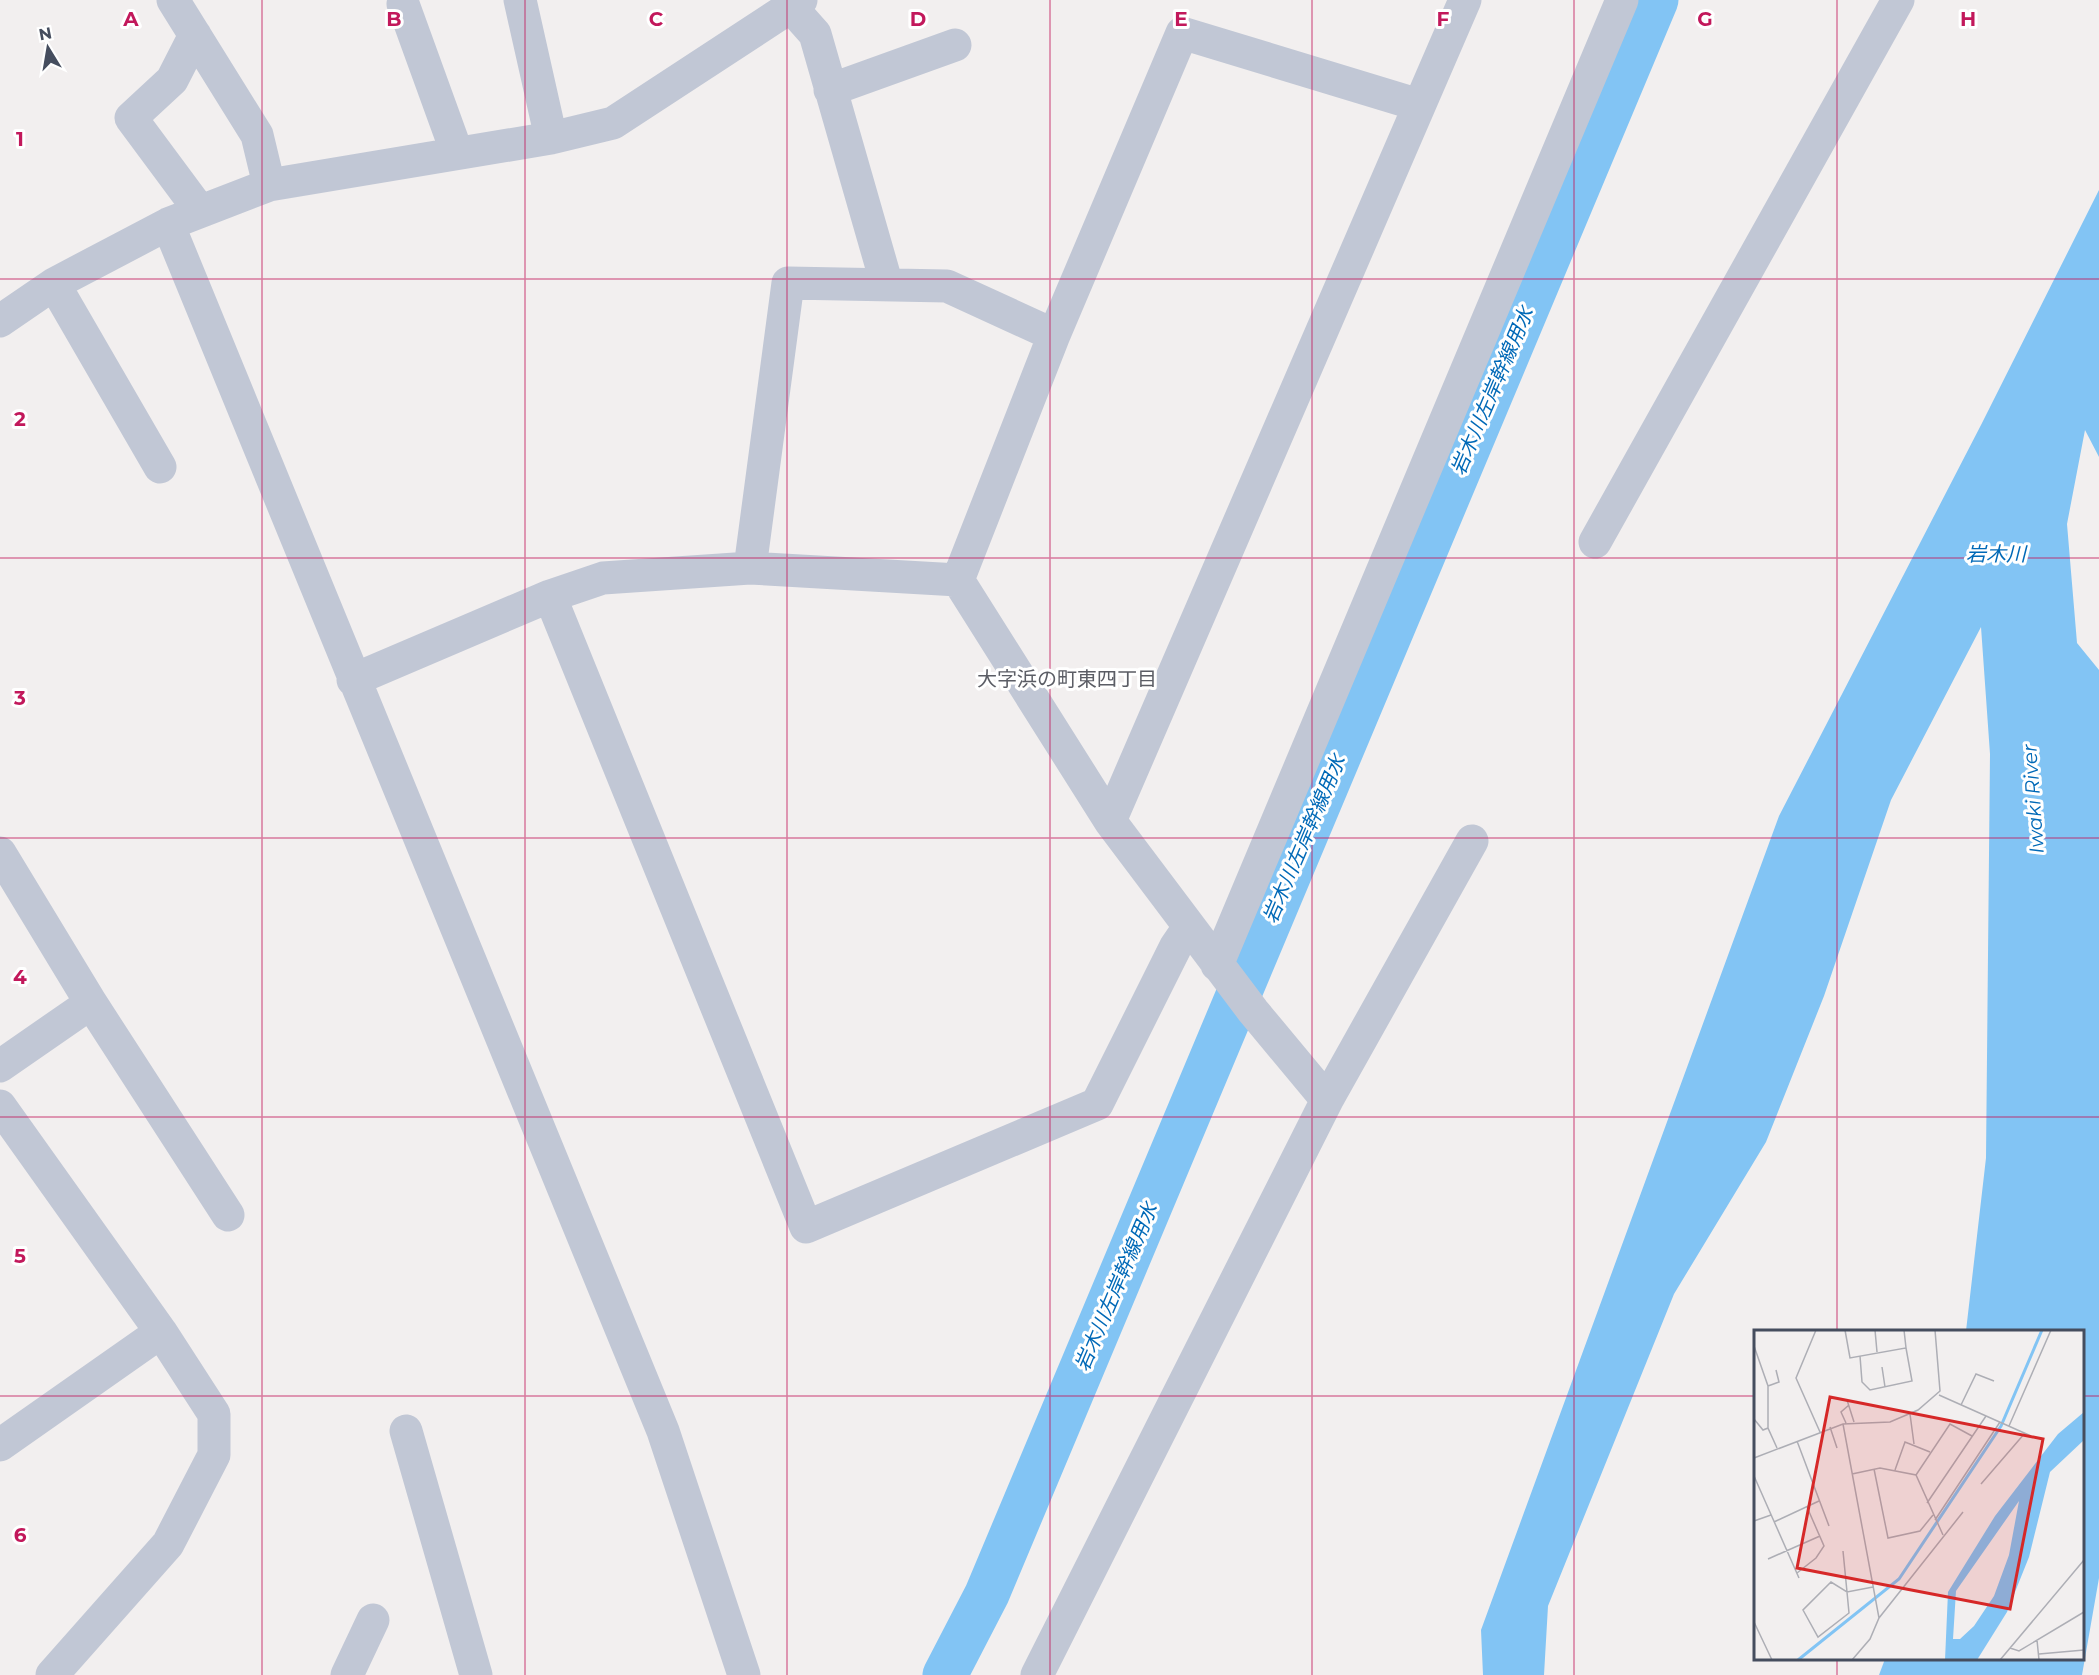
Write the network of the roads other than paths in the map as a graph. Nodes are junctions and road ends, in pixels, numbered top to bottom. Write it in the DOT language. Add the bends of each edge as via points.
graph roads {
  1 [pos="172,0"];
  2 [pos="520,0"];
  3 [pos="1465,0"];
  4 [pos="1622,0"];
  5 [pos="1898,0"];
  6 [pos="403,4"];
  7 [pos="796,4"];
  8 [pos="195,35"];
  9 [pos="955,45"];
  10 [pos="830,90"];
  11 [pos="1419,105"];
  12 [pos="551,138"];
  13 [pos="457,153"];
  14 [pos="269,185"];
  15 [pos="200,211"];
  16 [pos="168,224"];
  17 [pos="54,284"];
  18 [pos="886,285"];
  19 [pos="0,321"];
  20 [pos="1054,335"];
  21 [pos="160,467"];
  22 [pos="1595,542"];
  23 [pos="750,568"];
  24 [pos="958,580"];
  25 [pos="550,596"];
  26 [pos="353,680"];
  27 [pos="1110,821"];
  28 [pos="1472,841"];
  29 [pos="0,853"];
  30 [pos="1189,927"];
  31 [pos="1222,971"];
  32 [pos="92,1003"];
  33 [pos="0,1066"];
  34 [pos="1326,1100"];
  35 [pos="0,1106"];
  36 [pos="228,1215"];
  37 [pos="161,1332"];
  38 [pos="406,1431"];
  39 [pos="0,1445"];
  40 [pos="373,1620"];
  41 [pos="52,1675"];
  42 [pos="347,1675"];
  43 [pos="476,1675"];
  44 [pos="744,1675"];
  45 [pos="1037,1675"];
  1 -- 8 [label="street"];
  2 -- 12 [label="street"];
  3 -- 11 [label="street"];
  4 -- 31 [label="street"];
  5 -- 22 [label="street"];
  6 -- 13 [label="street"];
  7 -- 10 [label="street" via="815,34"];
  7 -- 12 [label="street" via="613,123"];
  8 -- 14 [label="street" via="257,135"];
  8 -- 15 [label="street" via="172,80 131,118"];
  9 -- 10 [label="street"];
  10 -- 18 [label="street"];
  11 -- 20 [label="street" via="1182,33"];
  11 -- 27 [label="street"];
  12 -- 13 [label="street"];
  13 -- 14 [label="street"];
  14 -- 15 [label="street"];
  15 -- 16 [label="street"];
  16 -- 17 [label="street"];
  16 -- 26 [label="street"];
  17 -- 19 [label="street"];
  17 -- 21 [label="street"];
  18 -- 20 [label="street" via="947,286"];
  18 -- 23 [label="street" via="788,283"];
  20 -- 24 [label="street"];
  23 -- 24 [label="street"];
  23 -- 25 [label="street" via="603,578"];
  24 -- 27 [label="street"];
  25 -- 26 [label="street"];
  25 -- 30 [label="street" via="806,1227 1097,1104"];
  26 -- 44 [label="street" via="663,1431"];
  27 -- 30 [label="street"];
  28 -- 34 [label="street"];
  29 -- 32 [label="street"];
  30 -- 31 [label="street"];
  31 -- 34 [label="street"];
  32 -- 33 [label="street"];
  32 -- 36 [label="street"];
  34 -- 45 [label="street"];
  35 -- 37 [label="street"];
  37 -- 39 [label="street"];
  37 -- 41 [label="street" via="214,1414 214,1455 168,1544"];
  38 -- 43 [label="street"];
  40 -- 42 [label="street"];
}
